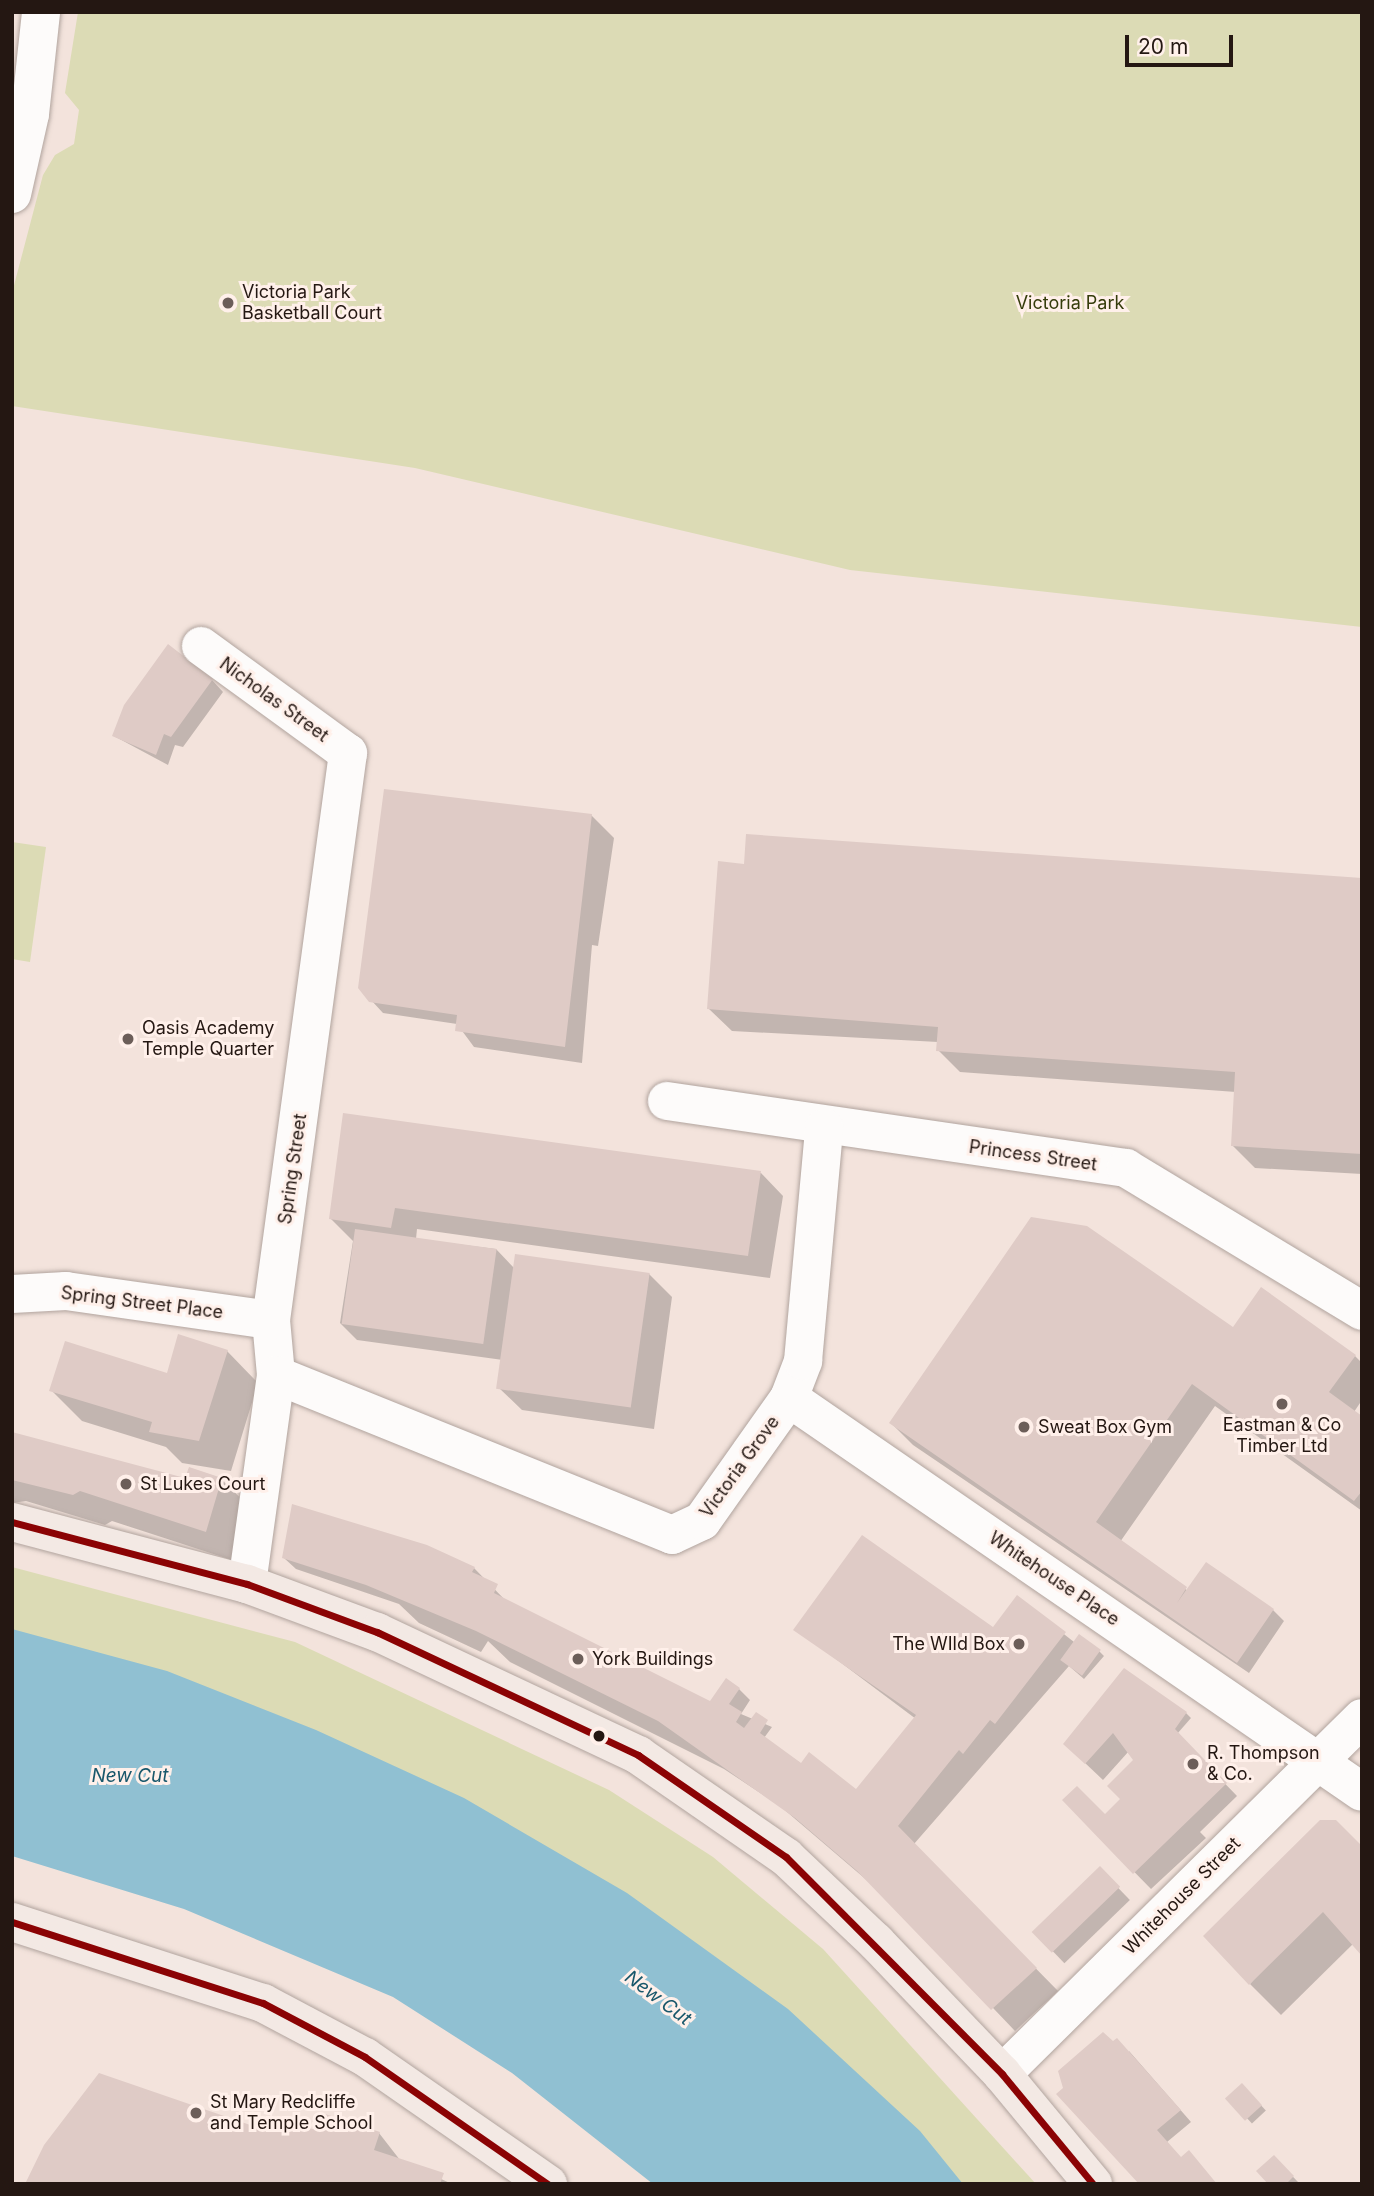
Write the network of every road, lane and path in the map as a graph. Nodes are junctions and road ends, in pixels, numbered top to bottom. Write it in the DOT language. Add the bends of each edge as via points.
graph roads {
  1 [pos="41,12"];
  2 [pos="12,194"];
  3 [pos="201,646"];
  4 [pos="348,753"];
  5 [pos="667,1101"];
  6 [pos="824,1128"];
  7 [pos="12,1294"];
  8 [pos="1358,1302"];
  9 [pos="271,1320"];
  10 [pos="276,1375"];
  11 [pos="789,1398"];
  12 [pos="12,1522"];
  13 [pos="247,1584"];
  14 [pos="1362,1718"];
  15 [pos="1320,1760"];
  16 [pos="1362,1792"];
  17 [pos="12,1922"];
  18 [pos="1002,2074"];
  19 [pos="548,2184"];
  20 [pos="1093,2184"];
  1 -- 2 [label="street" via="30,114"];
  3 -- 4 [label="street, Nicholas Street"];
  4 -- 9 [label="street, Spring Street"];
  5 -- 6 [label="street, Princess Street"];
  6 -- 8 [label="street, Princess Street" via="1126,1168"];
  6 -- 11 [label="street, Victoria Grove" via="803,1361"];
  7 -- 9 [label="street, Spring Street Place" via="66,1290"];
  9 -- 10 [label="street, Spring Street"];
  10 -- 11 [label="street, Victoria Grove" via="672,1535 702,1521"];
  10 -- 13 [label="street, Spring Street"];
  11 -- 15 [label="street, Whitehouse Place"];
  12 -- 13 [label="highway"];
  13 -- 18 [label="highway" via="525,1697 638,1755 715,1804 806,1876"];
  14 -- 15 [label="street, Whitehouse Street"];
  15 -- 16 [label="street, Whitehouse Place"];
  15 -- 18 [label="street, Whitehouse Street"];
  17 -- 19 [label="highway" via="263,2003 365,2057"];
  18 -- 20 [label="highway"];
}
